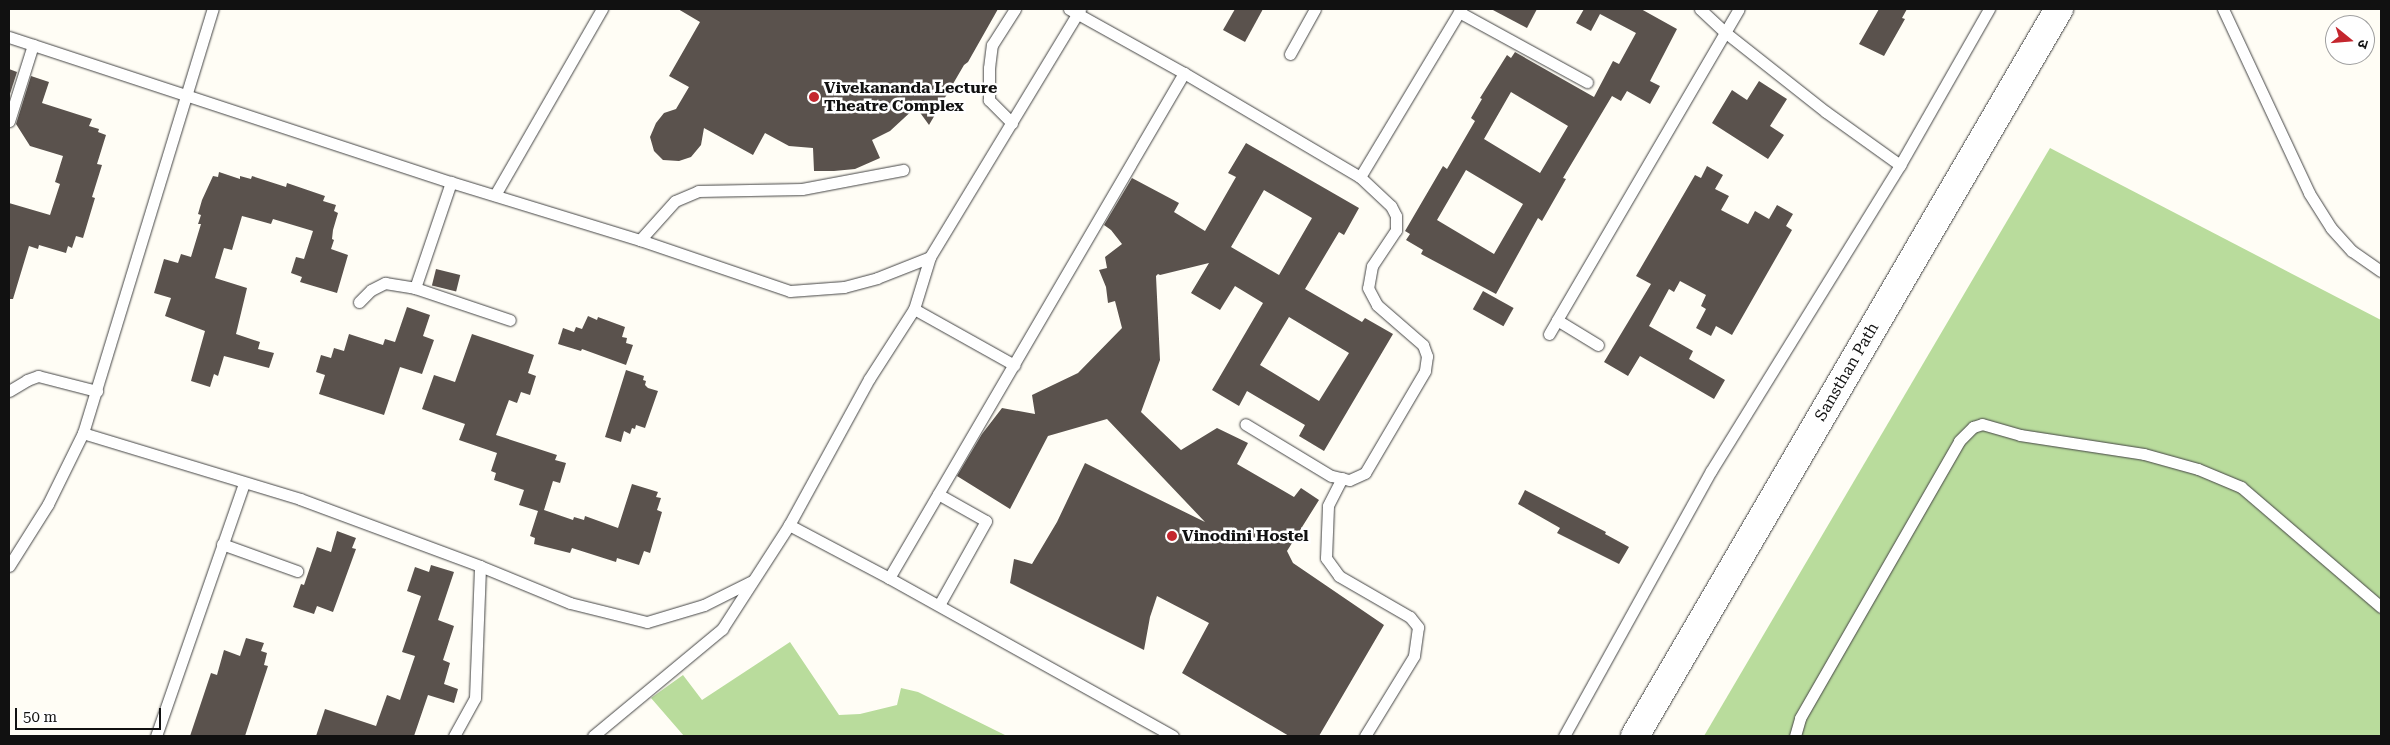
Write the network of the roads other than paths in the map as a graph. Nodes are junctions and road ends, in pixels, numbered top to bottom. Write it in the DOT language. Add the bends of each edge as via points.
graph roads {
  1 [pos="213,9"];
  2 [pos="602,9"];
  3 [pos="1016,9"];
  4 [pos="1315,9"];
  5 [pos="1700,9"];
  6 [pos="1739,9"];
  7 [pos="1988,9"];
  8 [pos="2059,9"];
  9 [pos="2223,9"];
  10 [pos="1075,10"];
  11 [pos="1460,10"];
  12 [pos="1726,33"];
  13 [pos="9,37"];
  14 [pos="32,45"];
  15 [pos="1290,54"];
  16 [pos="1184,73"];
  17 [pos="1587,82"];
  18 [pos="185,94"];
  19 [pos="9,121"];
  20 [pos="1012,123"];
  21 [pos="1900,165"];
  22 [pos="903,170"];
  23 [pos="1360,178"];
  24 [pos="451,182"];
  25 [pos="495,195"];
  26 [pos="640,240"];
  27 [pos="930,257"];
  28 [pos="2381,271"];
  29 [pos="415,288"];
  30 [pos="359,302"];
  31 [pos="914,309"];
  32 [pos="510,320"];
  33 [pos="1557,320"];
  34 [pos="1548,334"];
  35 [pos="1598,345"];
  36 [pos="1014,366"];
  37 [pos="9,391"];
  38 [pos="97,391"];
  39 [pos="1245,424"];
  40 [pos="83,433"];
  41 [pos="1342,478"];
  42 [pos="244,483"];
  43 [pos="938,494"];
  44 [pos="789,525"];
  45 [pos="222,544"];
  46 [pos="9,566"];
  47 [pos="480,566"];
  48 [pos="297,571"];
  49 [pos="890,578"];
  50 [pos="754,580"];
  51 [pos="938,605"];
  52 [pos="2381,607"];
  53 [pos="156,736"];
  54 [pos="454,736"];
  55 [pos="593,736"];
  56 [pos="1173,736"];
  57 [pos="1365,736"];
  58 [pos="1564,736"];
  59 [pos="1635,736"];
  60 [pos="1795,736"];
  1 -- 18 [label="lane"];
  2 -- 25 [label="lane"];
  3 -- 20 [label="lane" via="992,45 989,68 989,100"];
  4 -- 15 [label="lane"];
  5 -- 12 [label="lane"];
  6 -- 12 [label="lane"];
  7 -- 21 [label="lane"];
  8 -- 59 [label="street, Sansthan Path"];
  9 -- 28 [label="lane" via="2309,193 2331,228 2352,251"];
  10 -- 16 [label="lane"];
  10 -- 20 [label="lane"];
  11 -- 17 [label="lane"];
  11 -- 23 [label="lane"];
  12 -- 21 [label="lane"];
  12 -- 33 [label="lane"];
  13 -- 14 [label="lane"];
  14 -- 18 [label="lane"];
  14 -- 19 [label="lane"];
  16 -- 23 [label="lane"];
  16 -- 36 [label="lane"];
  18 -- 24 [label="lane"];
  18 -- 38 [label="lane"];
  20 -- 27 [label="lane"];
  21 -- 58 [label="lane" via="1711,471"];
  22 -- 26 [label="lane" via="802,189 698,191 676,202"];
  23 -- 41 [label="lane" via="1391,206 1396,216 1396,230 1372,266 1368,288 1377,305 1423,345 1427,356 1425,370 1365,473 1348,480"];
  24 -- 25 [label="lane"];
  24 -- 29 [label="lane"];
  25 -- 26 [label="lane"];
  26 -- 27 [label="lane" via="790,291 844,287"];
  27 -- 31 [label="lane"];
  29 -- 30 [label="lane" via="385,284 371,290"];
  29 -- 32 [label="lane"];
  31 -- 36 [label="lane"];
  31 -- 44 [label="lane" via="869,379"];
  33 -- 34 [label="lane"];
  33 -- 35 [label="lane"];
  36 -- 43 [label="lane"];
  37 -- 38 [label="lane" via="38,376"];
  38 -- 40 [label="lane"];
  39 -- 41 [label="lane" via="1331,476"];
  40 -- 42 [label="lane"];
  40 -- 46 [label="lane" via="48,504"];
  41 -- 57 [label="lane" via="1328,506 1326,558 1339,576 1410,617 1418,628 1414,656"];
  42 -- 45 [label="lane"];
  42 -- 47 [label="lane" via="300,499"];
  43 -- 49 [label="lane"];
  43 -- 51 [label="lane" via="986,522"];
  44 -- 49 [label="lane"];
  44 -- 50 [label="lane"];
  45 -- 48 [label="lane"];
  45 -- 53 [label="lane"];
  47 -- 50 [label="lane" via="570,603 647,622 704,605"];
  47 -- 54 [label="lane" via="475,698"];
  49 -- 51 [label="lane"];
  50 -- 55 [label="lane" via="722,630"];
  51 -- 56 [label="lane"];
  52 -- 60 [label="lane" via="2241,487 2198,469 2144,454 2020,435 1982,424 1973,427 1959,441 1800,718"];
}
